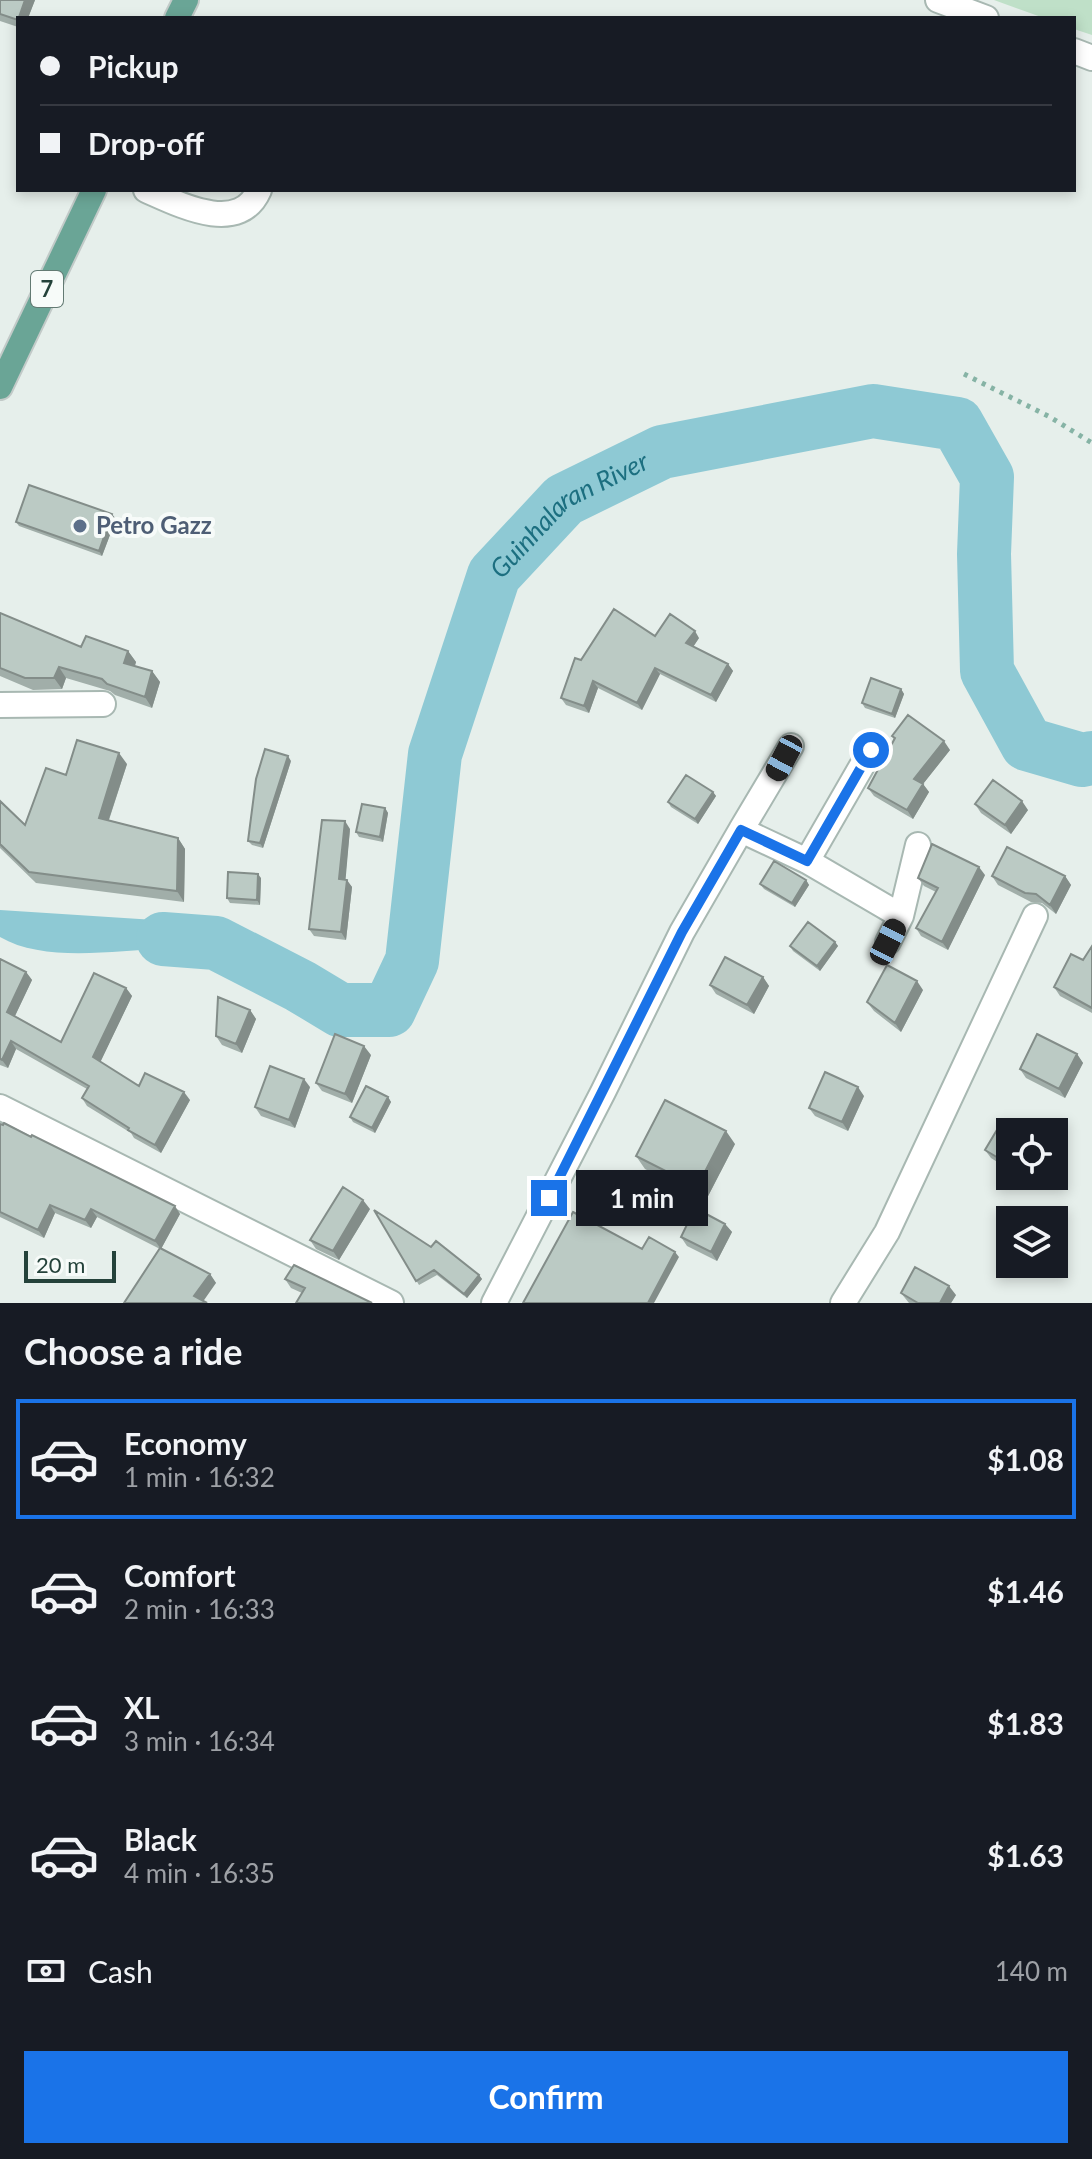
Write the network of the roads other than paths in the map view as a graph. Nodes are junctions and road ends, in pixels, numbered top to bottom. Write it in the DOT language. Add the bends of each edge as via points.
graph roads {
  1 [pos="938,0"];
  2 [pos="981,16"];
  3 [pos="93,192"];
  4 [pos="151,192"];
  5 [pos="258,192"];
  6 [pos="0,387"];
  7 [pos="103,704"];
  8 [pos="0,705"];
  9 [pos="791,746"];
  10 [pos="871,750"];
  11 [pos="741,830"];
  12 [pos="918,845"];
  13 [pos="807,861"];
  14 [pos="901,916"];
  15 [pos="1035,916"];
  16 [pos="888,942"];
  17 [pos="0,1107"];
  18 [pos="391,1303"];
  19 [pos="494,1303"];
  20 [pos="843,1303"];
  1 -- 2 [label="street"];
  3 -- 6 [label="main road, 7"];
  4 -- 5 [label="street" via="200,212 217,213 249,207"];
  7 -- 8 [label="street"];
  9 -- 11 [label="street"];
  10 -- 13 [label="street"];
  11 -- 13 [label="street"];
  11 -- 19 [label="street" via="682,932"];
  12 -- 14 [label="street"];
  13 -- 14 [label="street"];
  14 -- 16 [label="street"];
  15 -- 20 [label="street" via="887,1232"];
  17 -- 18 [label="street"];
}
